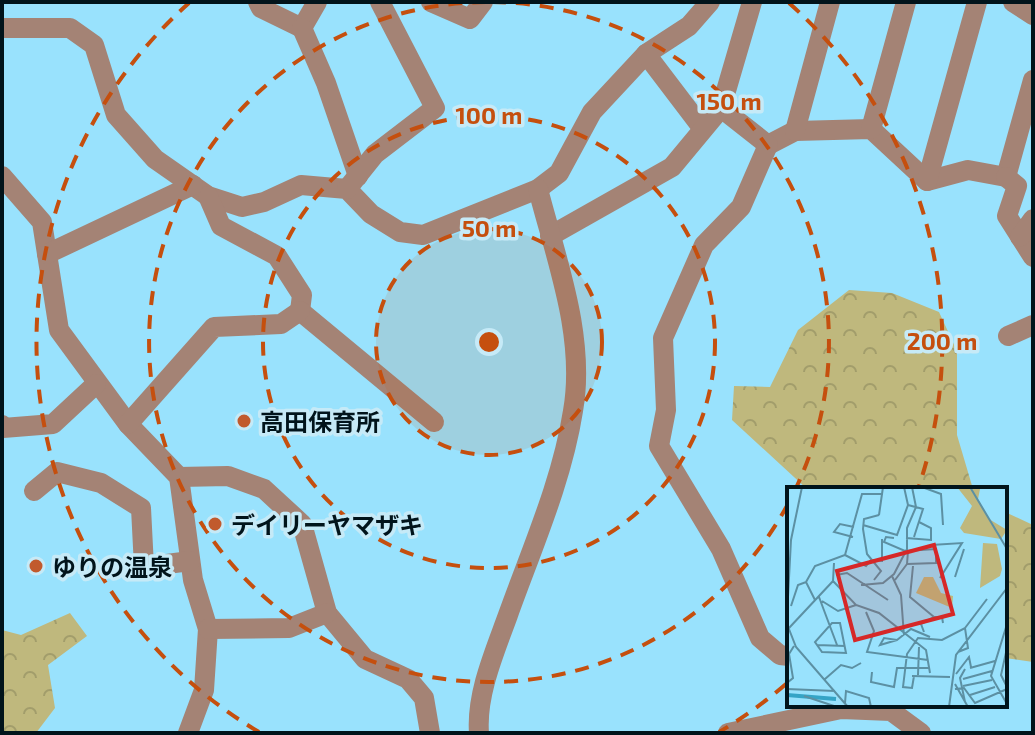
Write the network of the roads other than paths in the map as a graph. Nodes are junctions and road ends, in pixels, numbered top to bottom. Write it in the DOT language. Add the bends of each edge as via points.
graph roads {
  1 [pos="258,2"];
  2 [pos="317,2"];
  3 [pos="380,2"];
  4 [pos="431,2"];
  5 [pos="483,2"];
  6 [pos="710,2"];
  7 [pos="752,2"];
  8 [pos="830,2"];
  9 [pos="906,2"];
  10 [pos="977,2"];
  11 [pos="1013,2"];
  12 [pos="1033,15"];
  13 [pos="2,28"];
  14 [pos="302,28"];
  15 [pos="646,54"];
  16 [pos="1033,80"];
  17 [pos="721,108"];
  18 [pos="703,129"];
  19 [pos="871,129"];
  20 [pos="795,131"];
  21 [pos="768,145"];
  22 [pos="2,176"];
  23 [pos="1006,177"];
  24 [pos="927,181"];
  25 [pos="353,182"];
  26 [pos="538,189"];
  27 [pos="200,190"];
  28 [pos="1033,219"];
  29 [pos="550,236"];
  30 [pos="1020,237"];
  31 [pos="47,254"];
  32 [pos="1033,257"];
  33 [pos="300,311"];
  34 [pos="1033,325"];
  35 [pos="1008,336"];
  36 [pos="96,384"];
  37 [pos="434,422"];
  38 [pos="128,424"];
  39 [pos="2,425"];
  40 [pos="179,477"];
  41 [pos="34,491"];
  42 [pos="190,561"];
  43 [pos="327,613"];
  44 [pos="208,629"];
  45 [pos="787,656"];
  46 [pos="841,707"];
  47 [pos="188,733"];
  48 [pos="430,733"];
  49 [pos="479,733"];
  50 [pos="728,733"];
  51 [pos="921,733"];
  1 -- 14 [label="street"];
  2 -- 14 [label="street"];
  3 -- 25 [label="street" via="435,108 375,154"];
  4 -- 5 [label="street" via="470,19"];
  6 -- 15 [label="street" via="689,26"];
  7 -- 17 [label="street"];
  8 -- 20 [label="street"];
  9 -- 19 [label="street"];
  10 -- 24 [label="street"];
  11 -- 12 [label="street"];
  13 -- 27 [label="street" via="70,28 94,45 116,115 155,159"];
  14 -- 25 [label="street" via="326,83"];
  15 -- 18 [label="street"];
  15 -- 26 [label="street" via="592,112 559,173"];
  16 -- 23 [label="street"];
  17 -- 18 [label="street"];
  17 -- 21 [label="street"];
  18 -- 29 [label="street" via="672,167"];
  19 -- 20 [label="street"];
  19 -- 24 [label="street"];
  20 -- 21 [label="street"];
  21 -- 45 [label="street" via="741,207 704,245 663,338 666,410 659,446 721,549 760,638"];
  22 -- 31 [label="street" via="42,222"];
  23 -- 24 [label="street" via="968,170"];
  23 -- 30 [label="street" via="1017,186 1007,216"];
  25 -- 26 [label="street" via="371,214 400,232 423,235"];
  25 -- 27 [label="street" via="301,185 242,207"];
  26 -- 29 [label="street"];
  27 -- 31 [label="street"];
  27 -- 33 [label="street" via="221,226 277,256 302,295"];
  28 -- 30 [label="street"];
  29 -- 49 [label="street" via="572,336 574,408 564,457 494,653"];
  30 -- 32 [label="street"];
  31 -- 36 [label="street" via="59,330"];
  33 -- 37 [label="street"];
  33 -- 38 [label="street" via="281,324 214,327"];
  34 -- 35 [label="street"];
  36 -- 38 [label="street"];
  36 -- 39 [label="street" via="53,424"];
  38 -- 40 [label="street"];
  40 -- 42 [label="street"];
  40 -- 43 [label="street" via="228,476 264,489 302,524"];
  41 -- 42 [label="street" via="57,472 101,483 141,508 144,567"];
  42 -- 44 [label="street"];
  43 -- 44 [label="street" via="289,628"];
  43 -- 48 [label="street" via="365,659 408,679 424,698"];
  44 -- 47 [label="street" via="204,690"];
  46 -- 50 [label="street"];
  46 -- 51 [label="street" via="891,711"];
}
